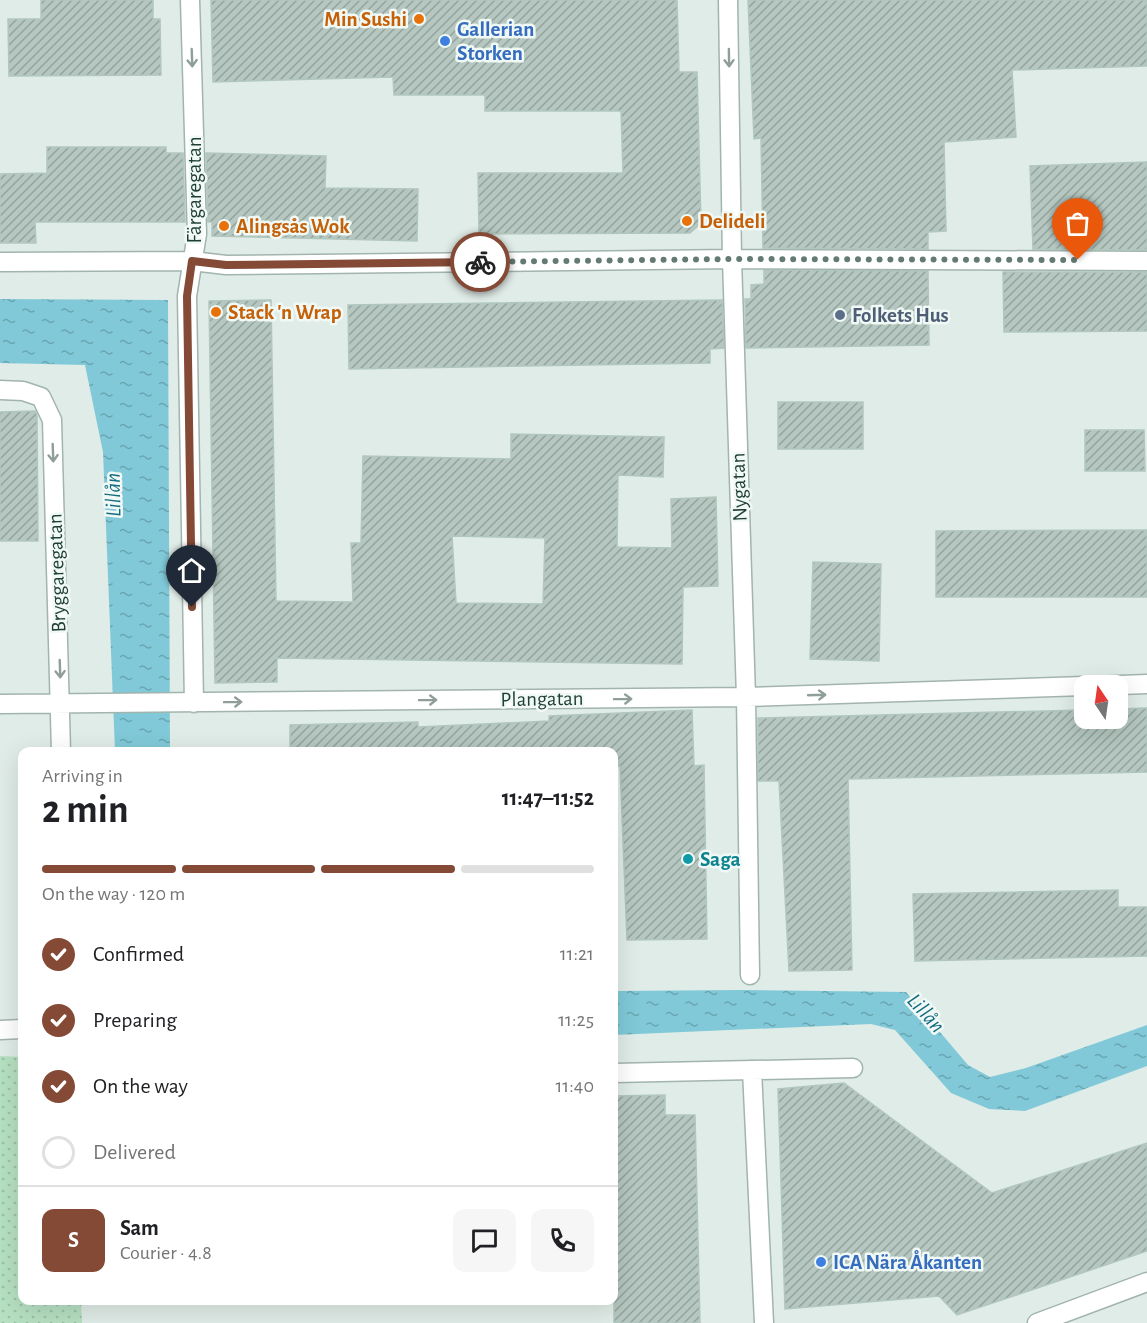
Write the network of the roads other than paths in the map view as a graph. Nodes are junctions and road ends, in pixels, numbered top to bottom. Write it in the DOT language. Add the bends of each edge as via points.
graph roads {
  1 [pos="190,0"];
  2 [pos="728,0"];
  3 [pos="732,259"];
  4 [pos="192,261"];
  5 [pos="1147,261"];
  6 [pos="0,262"];
  7 [pos="0,390"];
  8 [pos="1147,684"];
  9 [pos="1128,685"];
  10 [pos="1074,686"];
  11 [pos="746,697"];
  12 [pos="61,703"];
  13 [pos="194,703"];
  14 [pos="0,704"];
  15 [pos="61,747"];
  16 [pos="750,975"];
  17 [pos="18,1029"];
  18 [pos="0,1030"];
  19 [pos="854,1068"];
  20 [pos="752,1070"];
  21 [pos="618,1073"];
  22 [pos="1147,1282"];
  23 [pos="764,1323"];
  24 [pos="1037,1323"];
  1 -- 4 [label="street, Färgaregatan, one-way" via="198,234"];
  2 -- 3 [label="street, Nygatan, one-way"];
  3 -- 4 [label="street" via="226,265"];
  3 -- 5 [label="street"];
  3 -- 11 [label="street, Nygatan"];
  4 -- 6 [label="street"];
  4 -- 13 [label="street, Färgaregatan" via="187,296"];
  7 -- 12 [label="street, Bryggaregatan, one-way" via="41,397 52,420"];
  8 -- 9 [label="street"];
  11 -- 10 [label="street, Plangatan, one-way"];
  13 -- 11 [label="street, Plangatan, one-way"];
  11 -- 16 [label="street, Nygatan"];
  12 -- 13 [label="street, Plangatan"];
  12 -- 14 [label="street, Plangatan"];
  12 -- 15 [label="street, Bryggaregatan"];
  17 -- 18 [label="street"];
  19 -- 20 [label="street"];
  20 -- 21 [label="street"];
  20 -- 23 [label="street"];
  22 -- 24 [label="street"];
}
